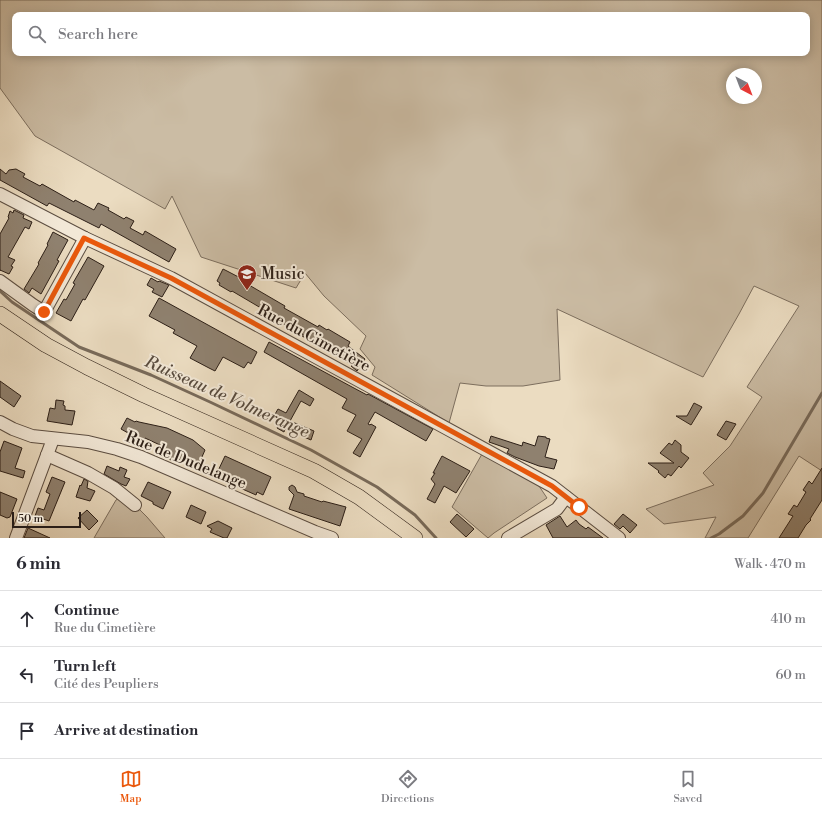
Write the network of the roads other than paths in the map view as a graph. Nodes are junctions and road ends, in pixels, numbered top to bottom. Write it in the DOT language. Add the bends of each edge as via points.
graph roads {
  1 [pos="1,198"];
  2 [pos="84,238"];
  3 [pos="0,281"];
  4 [pos="0,314"];
  5 [pos="0,422"];
  6 [pos="53,439"];
  7 [pos="47,455"];
  8 [pos="566,497"];
  9 [pos="135,505"];
  10 [pos="16,538"];
  11 [pos="332,538"];
  12 [pos="415,538"];
  13 [pos="508,538"];
  14 [pos="619,538"];
  1 -- 2 [label="street, Rue du Cimetière"];
  2 -- 3 [label="street" via="44,312"];
  2 -- 8 [label="street, Rue du Cimetière" via="171,278 552,486"];
  4 -- 12 [label="main road" via="46,345 86,367 314,471 359,496"];
  5 -- 6 [label="street, Rue de Dudelange" via="32,436"];
  6 -- 7 [label="street"];
  6 -- 11 [label="street, Rue de Dudelange" via="88,442 141,457"];
  7 -- 9 [label="street" via="88,473 114,488"];
  7 -- 10 [label="street"];
  8 -- 13 [label="street" via="557,508"];
  8 -- 14 [label="street, Rue du Cimetière"];
}
